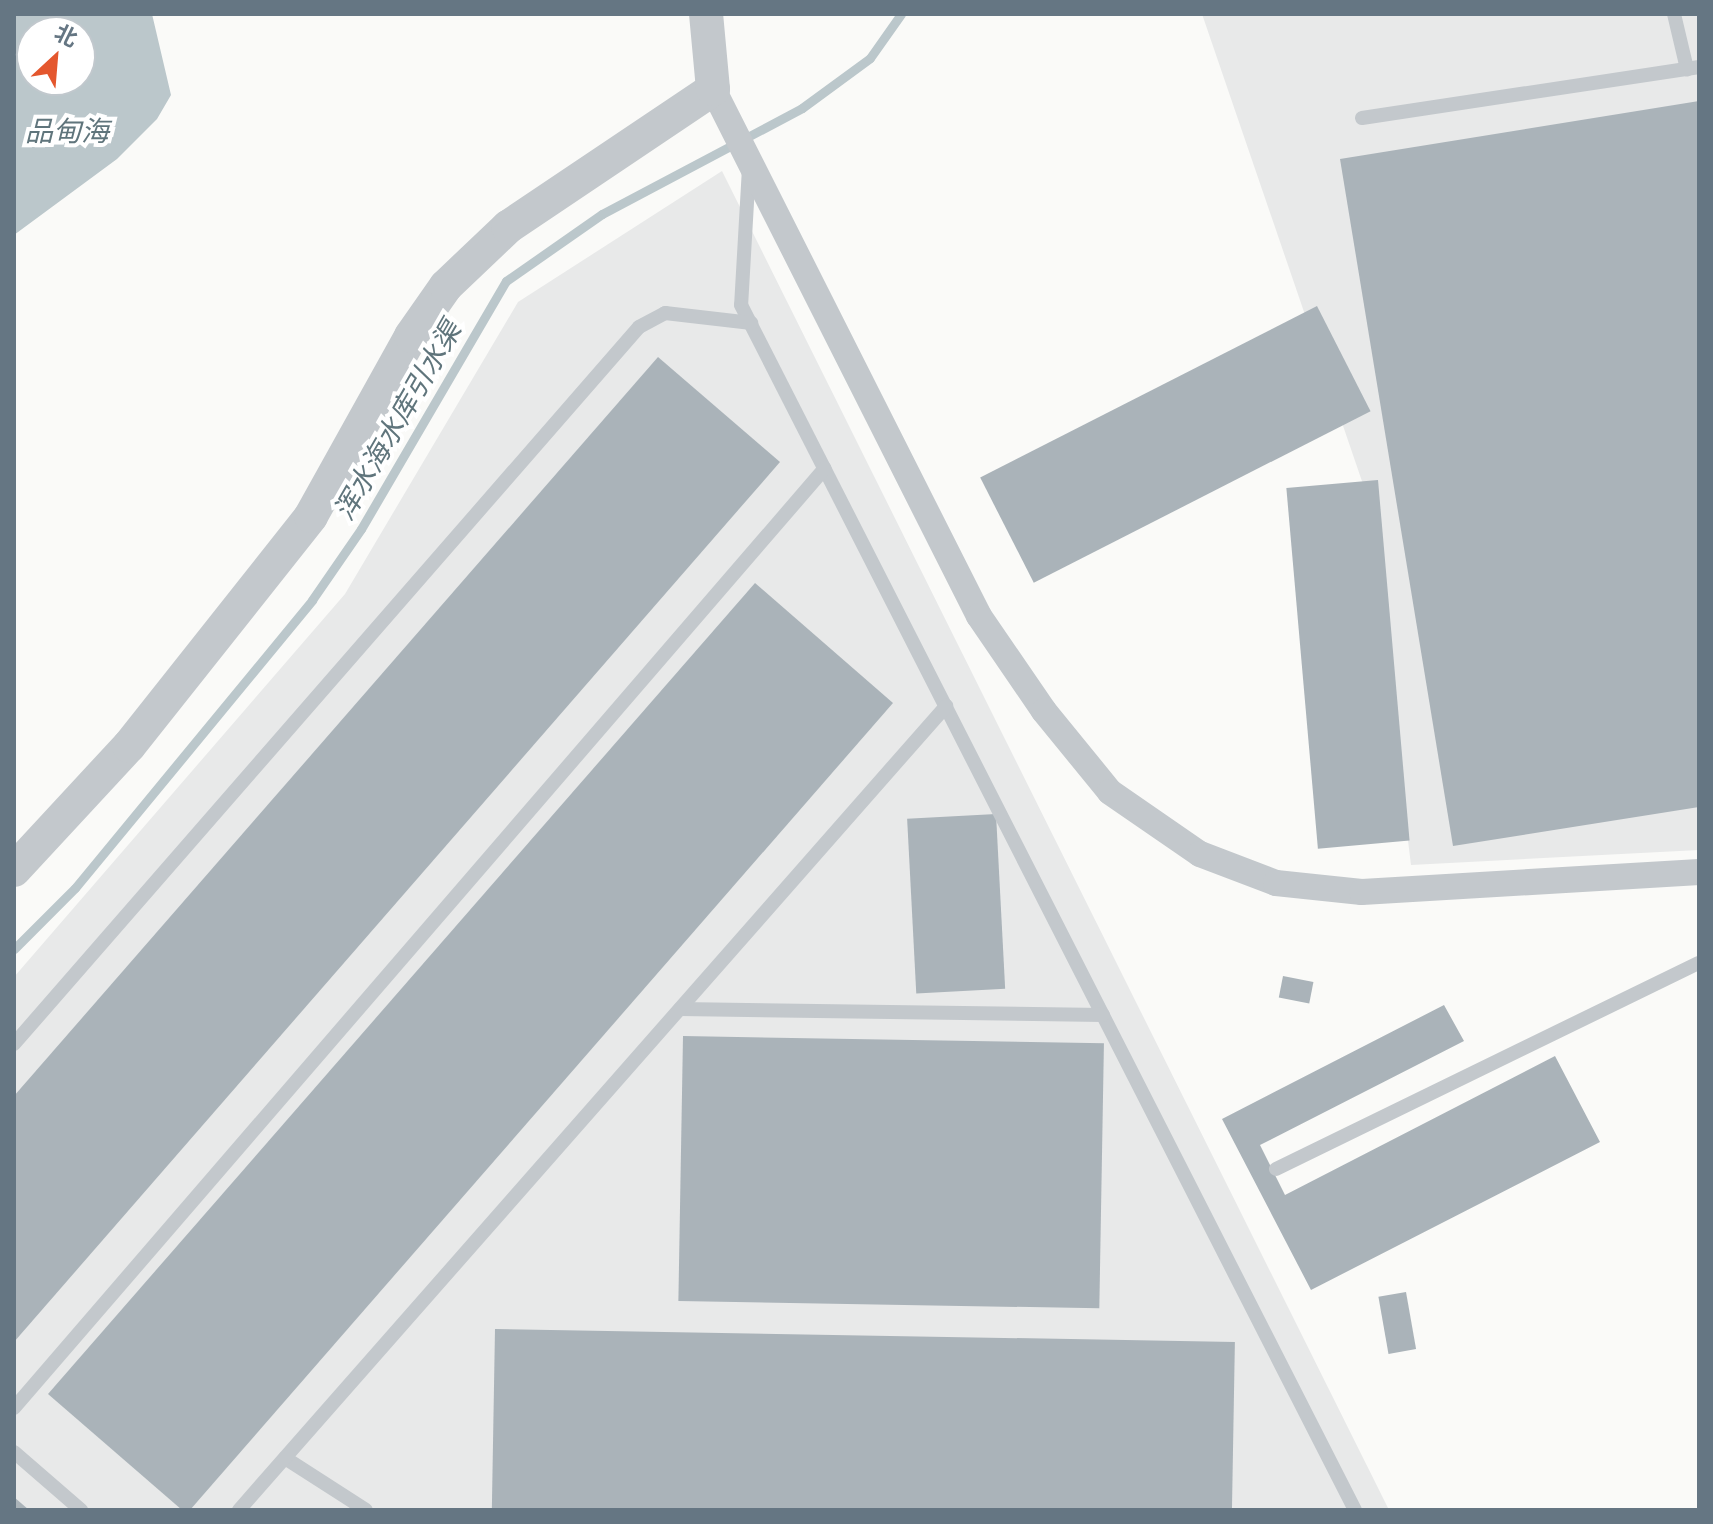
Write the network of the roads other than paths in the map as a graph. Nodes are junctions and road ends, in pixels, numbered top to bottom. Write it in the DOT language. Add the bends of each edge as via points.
graph roads {
  1 [pos="706,14"];
  2 [pos="1674,14"];
  3 [pos="1693,68"];
  4 [pos="713,89"];
  5 [pos="1362,118"];
  6 [pos="750,160"];
  7 [pos="751,323"];
  8 [pos="825,468"];
  9 [pos="946,706"];
  10 [pos="14,870"];
  11 [pos="1699,872"];
  12 [pos="1699,963"];
  13 [pos="680,1009"];
  14 [pos="1103,1015"];
  15 [pos="14,1044"];
  16 [pos="1276,1169"];
  17 [pos="14,1408"];
  18 [pos="14,1452"];
  19 [pos="285,1458"];
  20 [pos="81,1510"];
  21 [pos="239,1510"];
  22 [pos="366,1510"];
  23 [pos="1355,1510"];
  1 -- 4 [label="street"];
  2 -- 3 [label="lane"];
  3 -- 5 [label="lane"];
  4 -- 6 [label="street"];
  4 -- 10 [label="street" via="508,227 446,286 411,336 311,516 129,746"];
  6 -- 7 [label="lane" via="741,305"];
  6 -- 11 [label="street" via="979,616 1044,711 1110,792 1200,854 1276,883 1362,892"];
  7 -- 8 [label="lane"];
  7 -- 15 [label="lane" via="665,313 639,327"];
  8 -- 9 [label="lane"];
  8 -- 17 [label="lane"];
  9 -- 13 [label="lane"];
  9 -- 14 [label="lane"];
  12 -- 16 [label="lane"];
  13 -- 14 [label="lane"];
  13 -- 19 [label="lane"];
  14 -- 23 [label="lane"];
  18 -- 20 [label="lane"];
  19 -- 21 [label="lane"];
  19 -- 22 [label="lane"];
}
